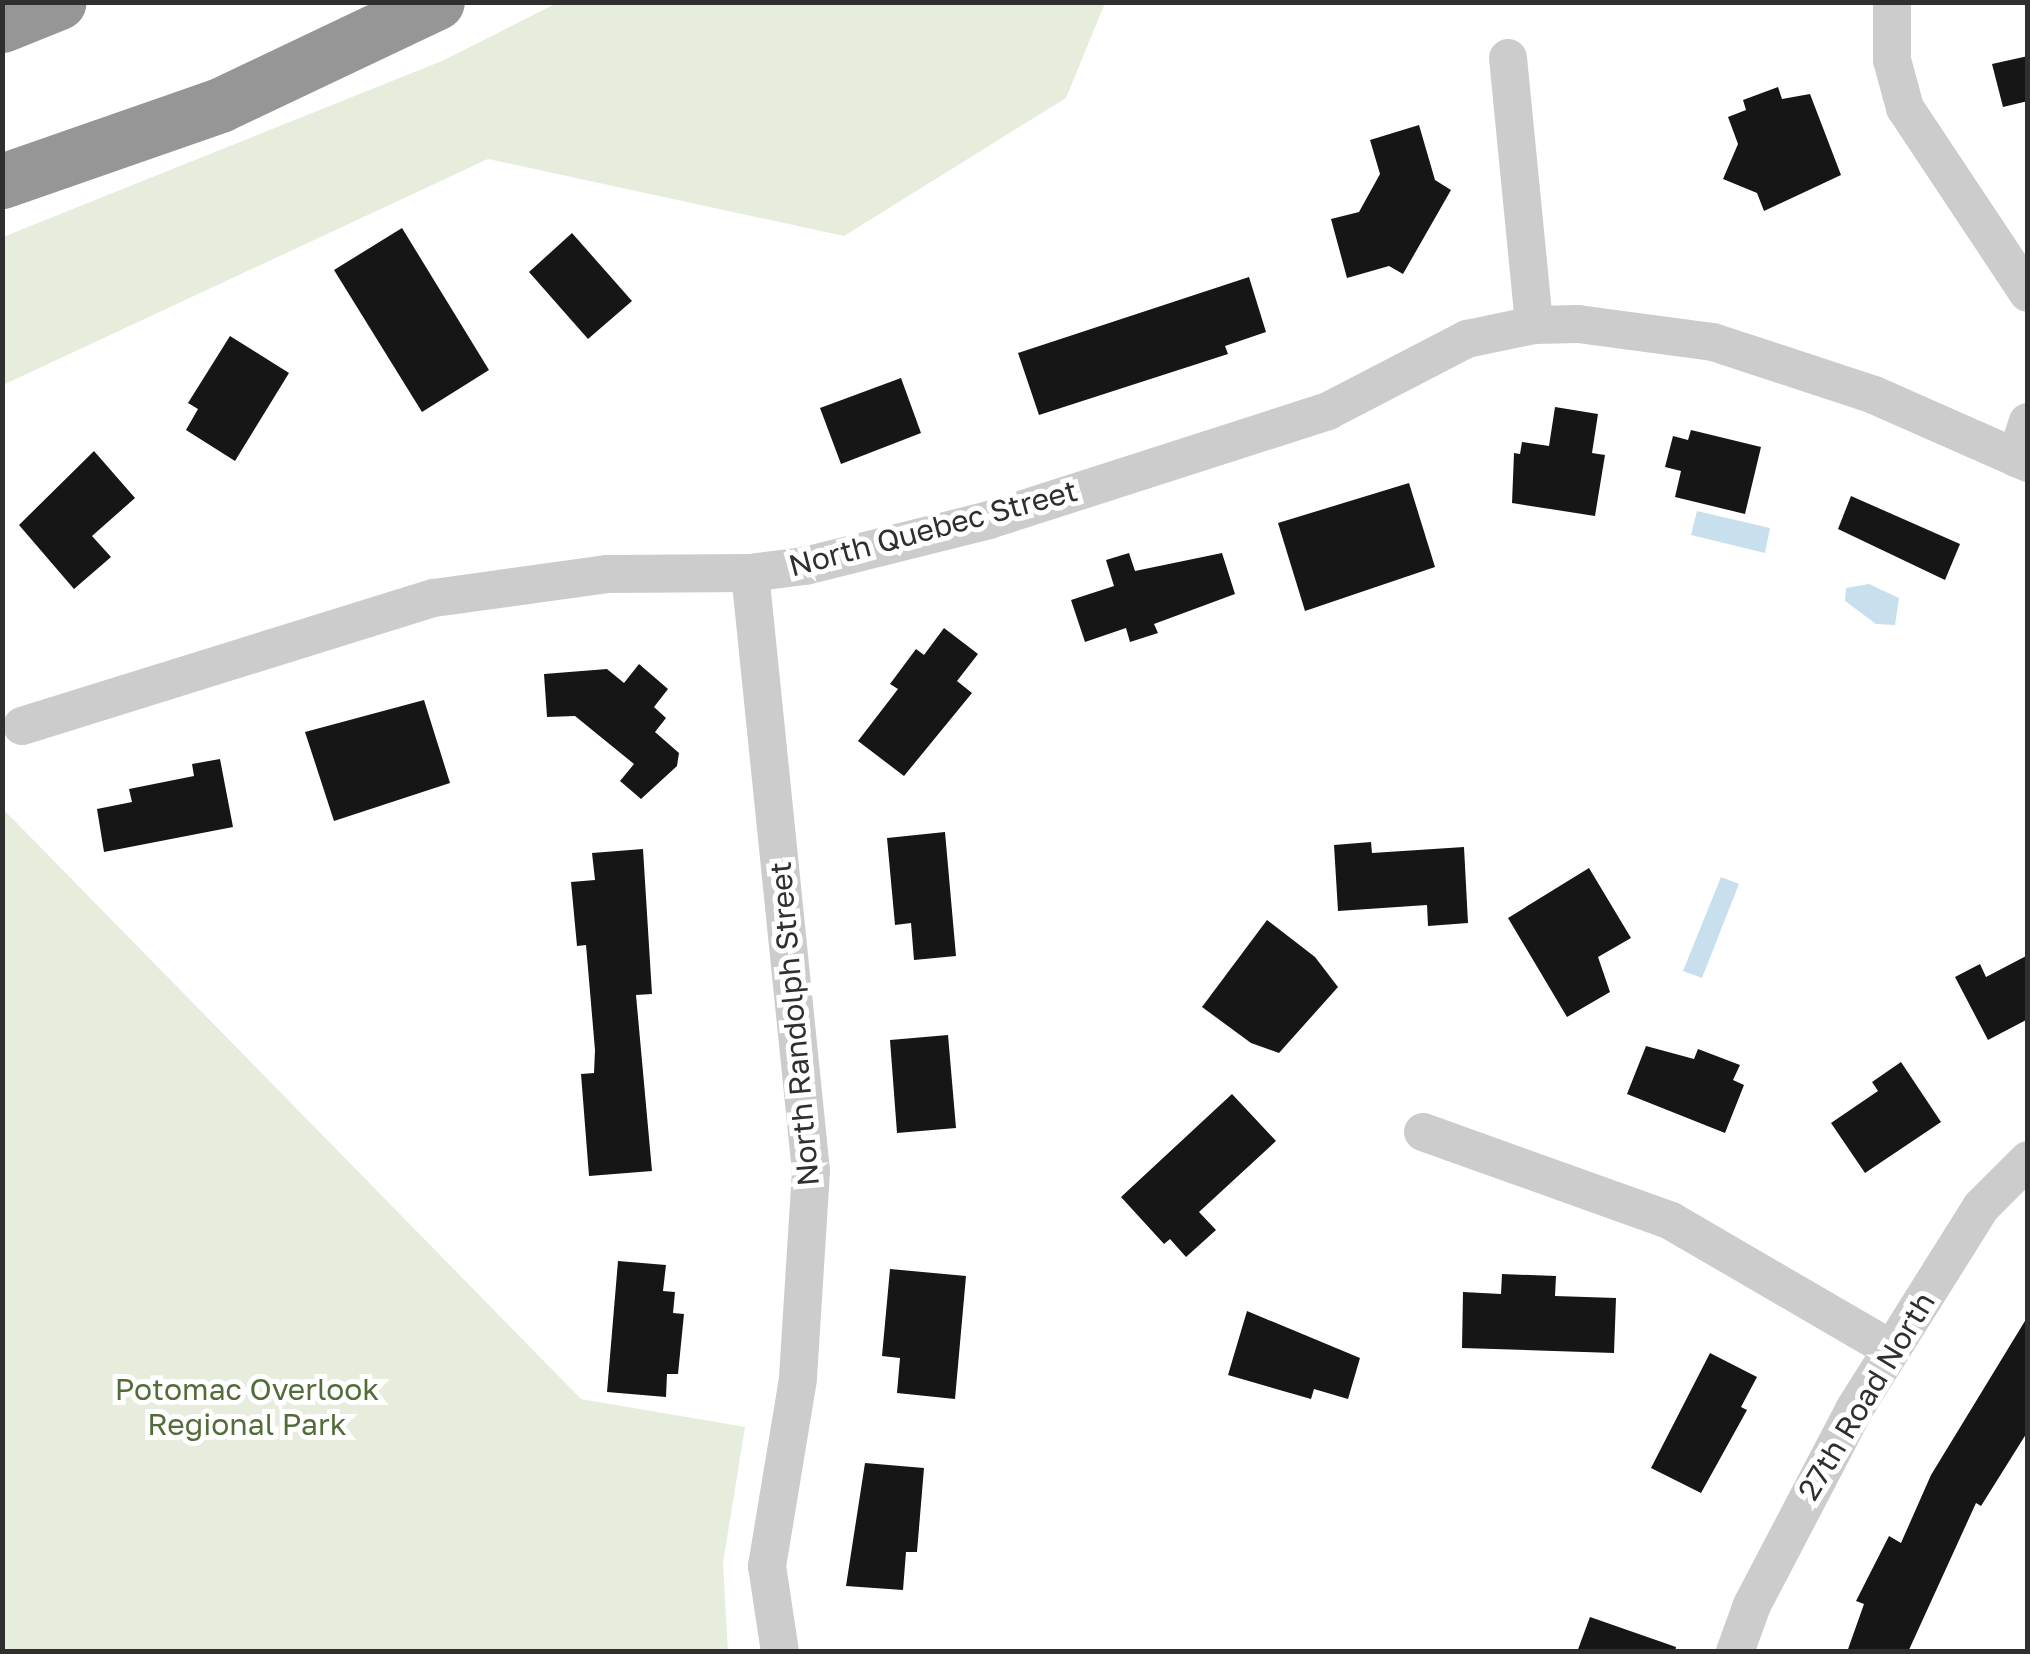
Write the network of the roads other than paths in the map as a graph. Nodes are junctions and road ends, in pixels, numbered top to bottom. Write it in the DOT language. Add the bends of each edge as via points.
graph roads {
  1 [pos="60,2"];
  2 [pos="437,2"];
  3 [pos="1892,2"];
  4 [pos="2,25"];
  5 [pos="1508,58"];
  6 [pos="2,181"];
  7 [pos="2028,293"];
  8 [pos="1534,325"];
  9 [pos="2028,422"];
  10 [pos="2022,460"];
  11 [pos="750,573"];
  12 [pos="22,726"];
  13 [pos="1422,1132"];
  14 [pos="2028,1160"];
  15 [pos="1891,1349"];
  16 [pos="780,1652"];
  17 [pos="1735,1652"];
  1 -- 4 [label="highway"];
  2 -- 6 [label="highway" via="220,104"];
  3 -- 7 [label="street" via="1892,60 1905,108"];
  5 -- 8 [label="street"];
  8 -- 10 [label="street, North Quebec Street" via="1578,324 1713,342 1874,395"];
  8 -- 11 [label="street, North Quebec Street" via="1466,338 1328,412 989,520"];
  9 -- 10 [label="street"];
  11 -- 12 [label="street, North Quebec Street" via="606,574 434,598"];
  11 -- 16 [label="street, North Randolph Street" via="811,1171 798,1379 767,1566"];
  13 -- 15 [label="street" via="1671,1220"];
  14 -- 15 [label="street, 27th Road North" via="1982,1207"];
  15 -- 17 [label="street, 27th Road North" via="1802,1502"];
}
